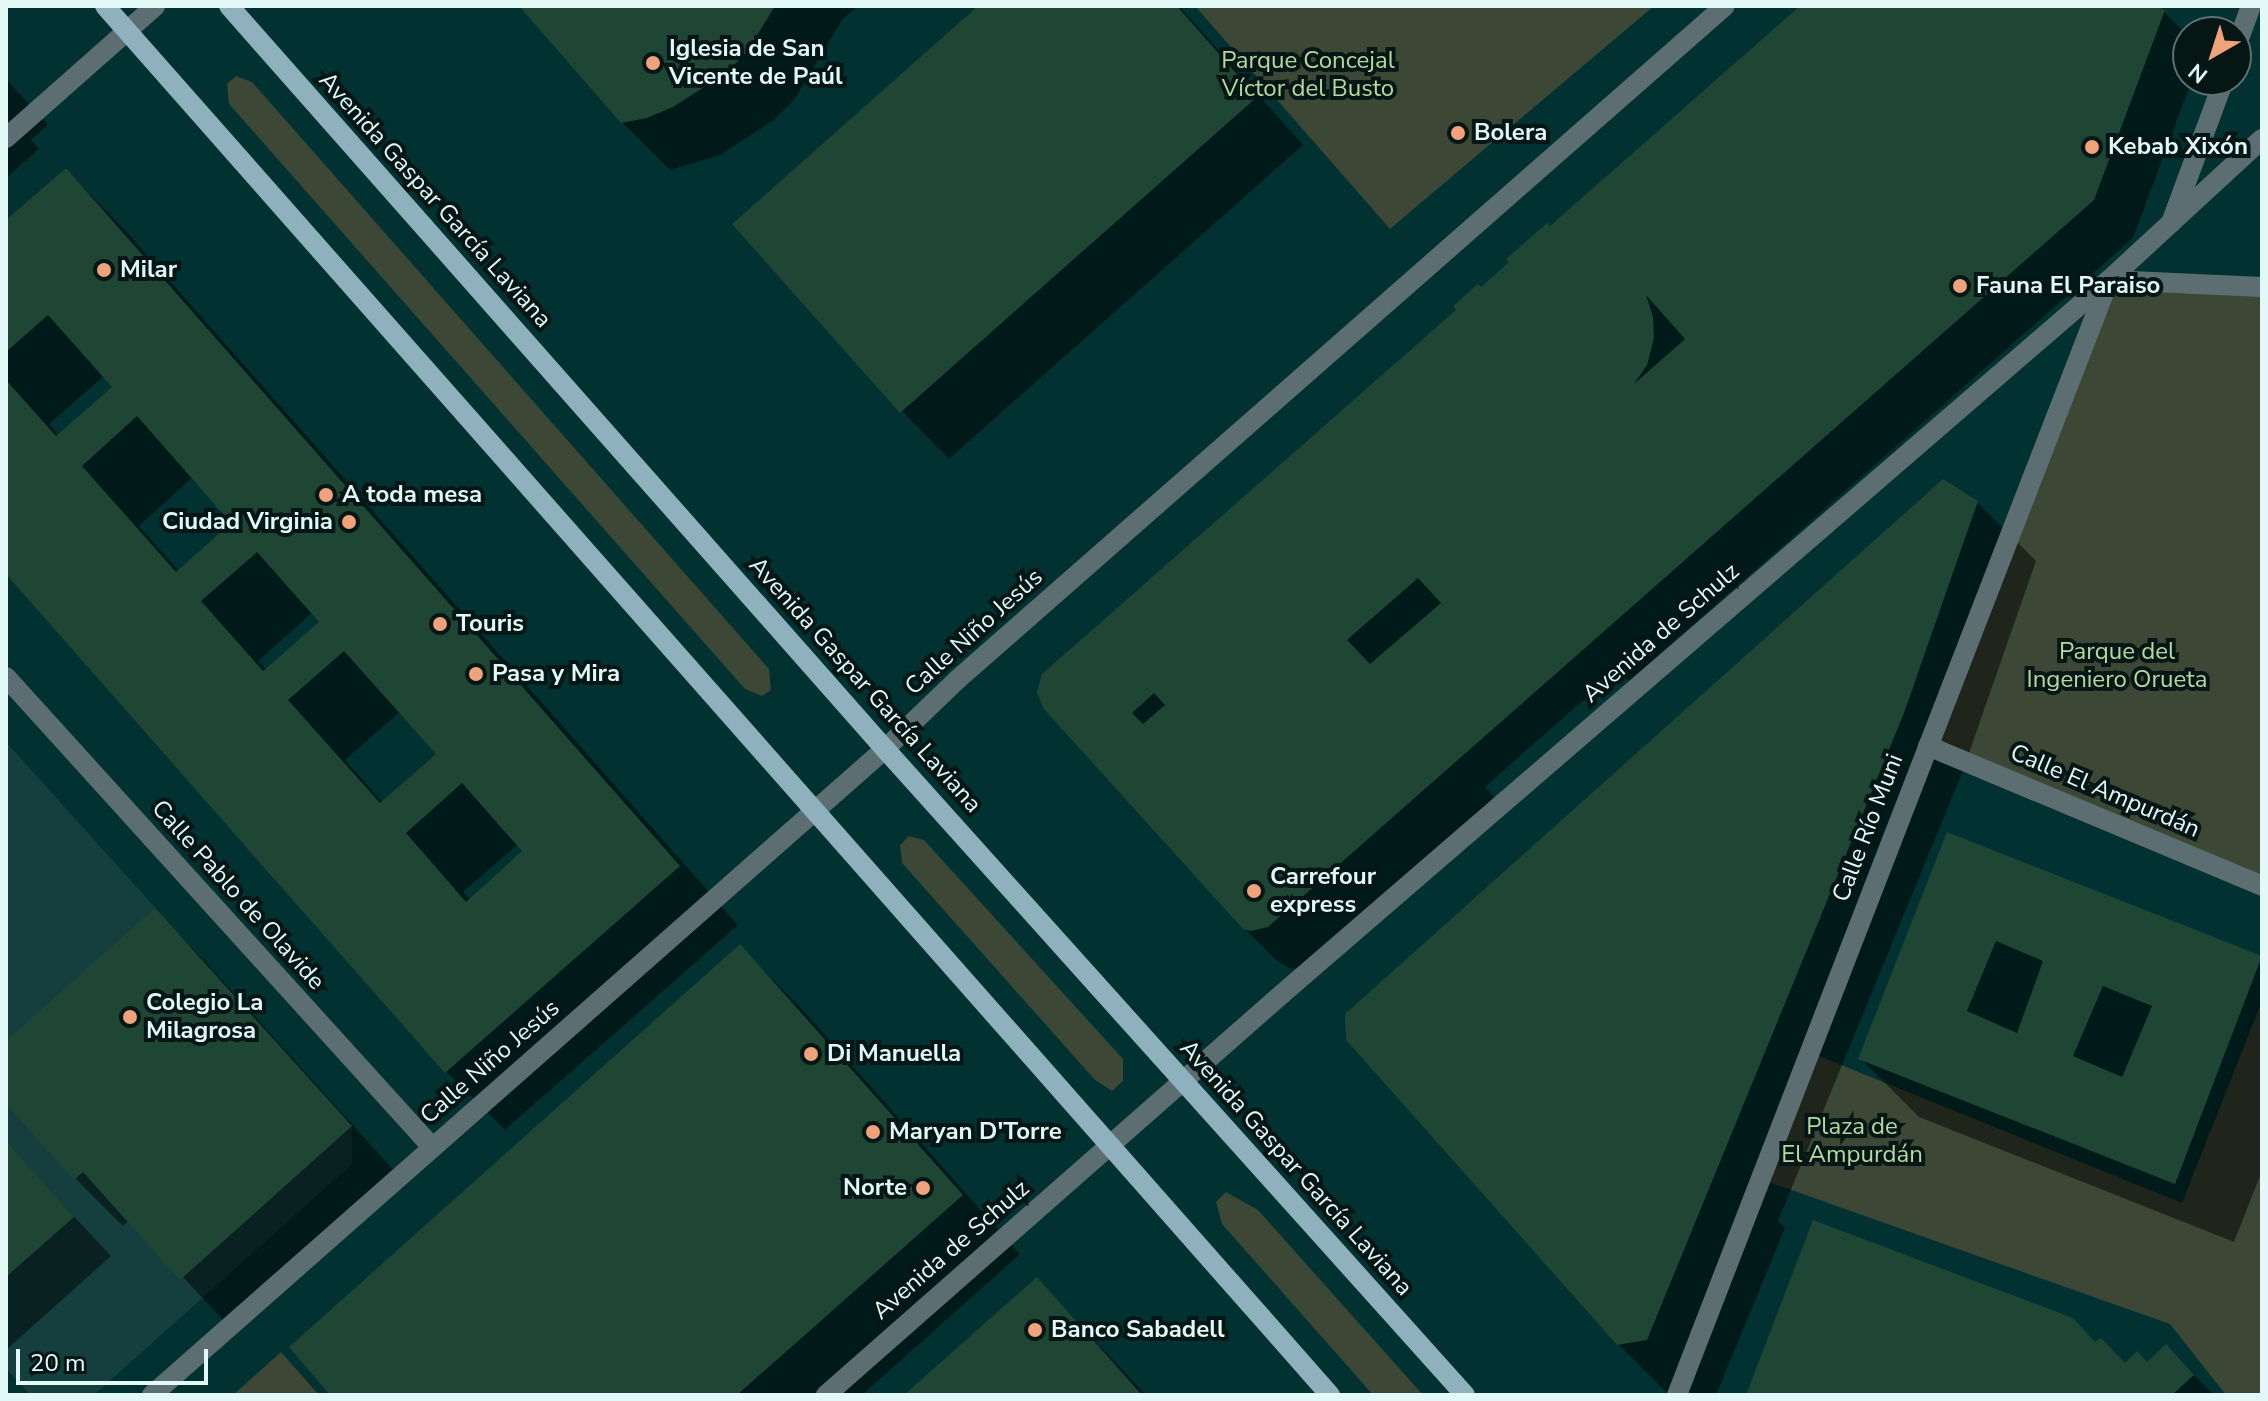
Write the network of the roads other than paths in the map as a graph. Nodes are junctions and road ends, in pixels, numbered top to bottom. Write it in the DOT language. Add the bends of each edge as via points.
graph roads {
  1 [pos="105,6"];
  2 [pos="155,6"];
  3 [pos="229,6"];
  4 [pos="1725,6"];
  5 [pos="127,31"];
  6 [pos="2218,96"];
  7 [pos="6,138"];
  8 [pos="2262,139"];
  9 [pos="2171,223"];
  10 [pos="2109,280"];
  11 [pos="2262,287"];
  12 [pos="6,677"];
  13 [pos="1928,746"];
  14 [pos="885,749"];
  15 [pos="815,810"];
  16 [pos="2262,886"];
  17 [pos="1184,1081"];
  18 [pos="1110,1145"];
  19 [pos="432,1147"];
  20 [pos="152,1395"];
  21 [pos="826,1395"];
  22 [pos="1330,1395"];
  23 [pos="1465,1395"];
  24 [pos="1677,1395"];
  1 -- 5 [label="main road"];
  2 -- 5 [label="street"];
  3 -- 14 [label="main road, Avenida Gaspar García Laviana"];
  4 -- 14 [label="street, Calle Niño Jesús" via="958,679"];
  5 -- 7 [label="street"];
  5 -- 15 [label="main road"];
  6 -- 9 [label="street"];
  8 -- 9 [label="street, Avenida de Schulz"];
  9 -- 10 [label="street, Avenida de Schulz"];
  10 -- 11 [label="street"];
  10 -- 13 [label="street, Calle Río Muni"];
  10 -- 17 [label="street, Avenida de Schulz"];
  12 -- 19 [label="street, Calle Pablo de Olavide"];
  13 -- 16 [label="street, Calle El Ampurdán"];
  13 -- 24 [label="street, Calle Río Muni"];
  14 -- 15 [label="street, Calle Niño Jesús"];
  14 -- 17 [label="main road, Avenida Gaspar García Laviana"];
  15 -- 18 [label="main road"];
  15 -- 19 [label="street, Calle Niño Jesús"];
  17 -- 18 [label="street, Avenida de Schulz"];
  17 -- 23 [label="main road, Avenida Gaspar García Laviana"];
  18 -- 21 [label="street, Avenida de Schulz"];
  18 -- 22 [label="main road"];
  19 -- 20 [label="street, Calle Niño Jesús"];
}
